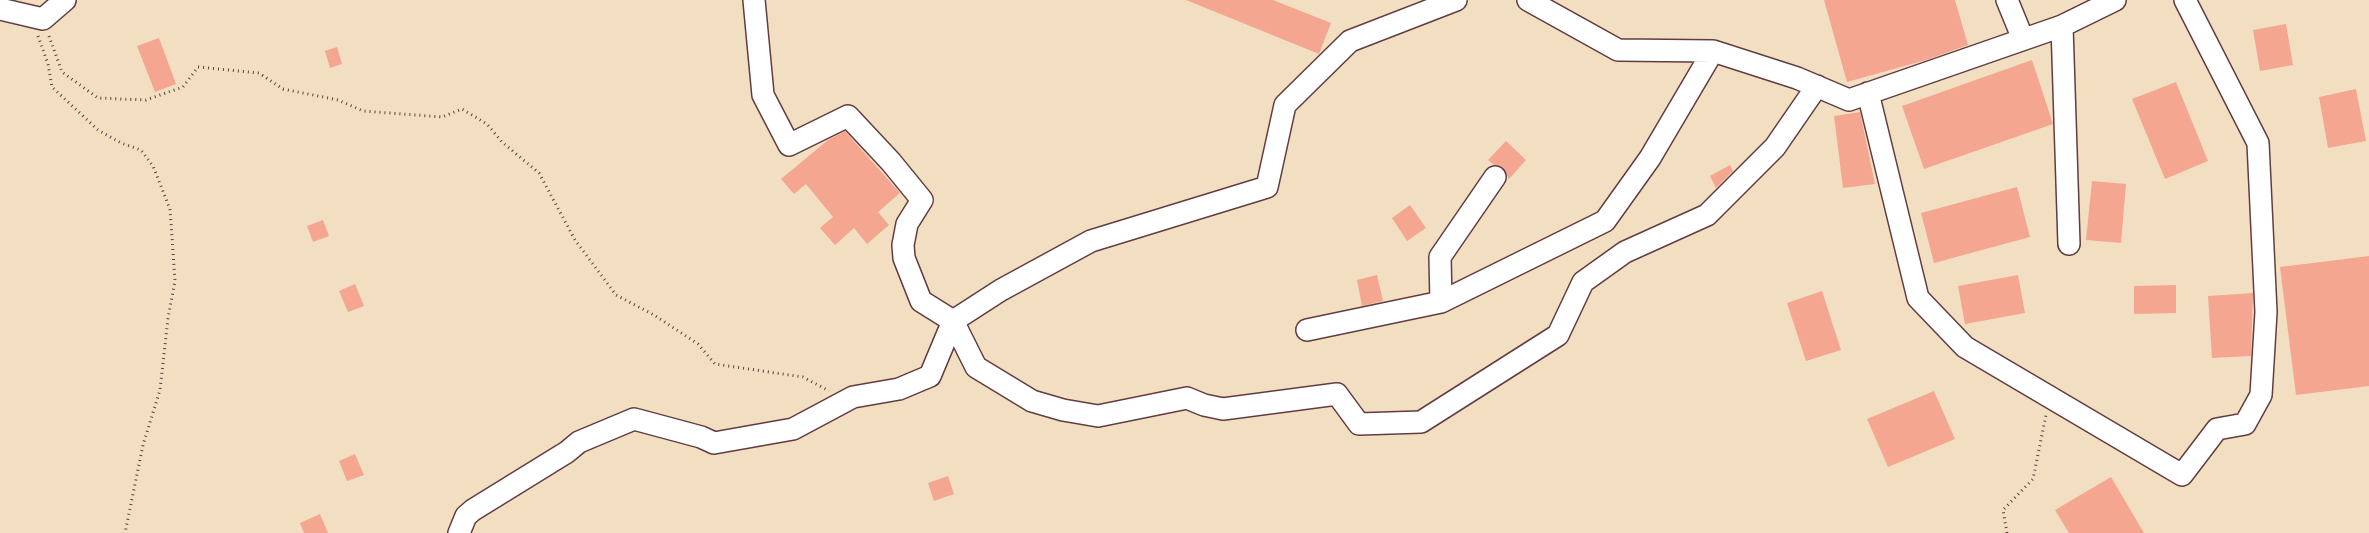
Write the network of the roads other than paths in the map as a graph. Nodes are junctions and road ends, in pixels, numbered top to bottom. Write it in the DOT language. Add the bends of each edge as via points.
graph roads {
  1 [pos="65,0"];
  2 [pos="754,0"];
  3 [pos="1456,0"];
  4 [pos="1528,0"];
  5 [pos="2007,0"];
  6 [pos="2115,0"];
  7 [pos="2185,0"];
  8 [pos="0,8"];
  9 [pos="2062,26"];
  10 [pos="2024,39"];
  11 [pos="1713,51"];
  12 [pos="1817,86"];
  13 [pos="1868,93"];
  14 [pos="1495,177"];
  15 [pos="2068,244"];
  16 [pos="1441,302"];
  17 [pos="952,320"];
  18 [pos="1307,330"];
  19 [pos="459,533"];
  1 -- 8 [label="street" via="43,19"];
  2 -- 17 [label="street" via="763,95 789,145 848,116 891,162 922,200 908,224 903,245 904,258 921,301"];
  3 -- 17 [label="street" via="1350,41 1285,105 1267,187 1091,240"];
  4 -- 11 [label="street" via="1618,50"];
  5 -- 10 [label="street"];
  6 -- 9 [label="street"];
  7 -- 13 [label="street" via="2258,143 2266,312 2261,395 2245,424 2217,430 2182,475 1964,347 1918,298"];
  9 -- 10 [label="street"];
  9 -- 15 [label="street"];
  10 -- 13 [label="street"];
  11 -- 12 [label="street"];
  11 -- 16 [label="street" via="1650,158 1605,221"];
  12 -- 13 [label="street" via="1849,100"];
  12 -- 17 [label="street" via="1775,147 1707,215 1624,252 1583,282 1558,335 1421,422 1359,424 1337,394 1223,408 1187,398 1098,416 1063,410 1032,401 976,367"];
  14 -- 16 [label="street" via="1440,257"];
  16 -- 18 [label="street"];
  17 -- 19 [label="street" via="930,376 899,389 853,397 793,429 714,444 701,437 634,420 579,442 473,510 466,516"];
}
